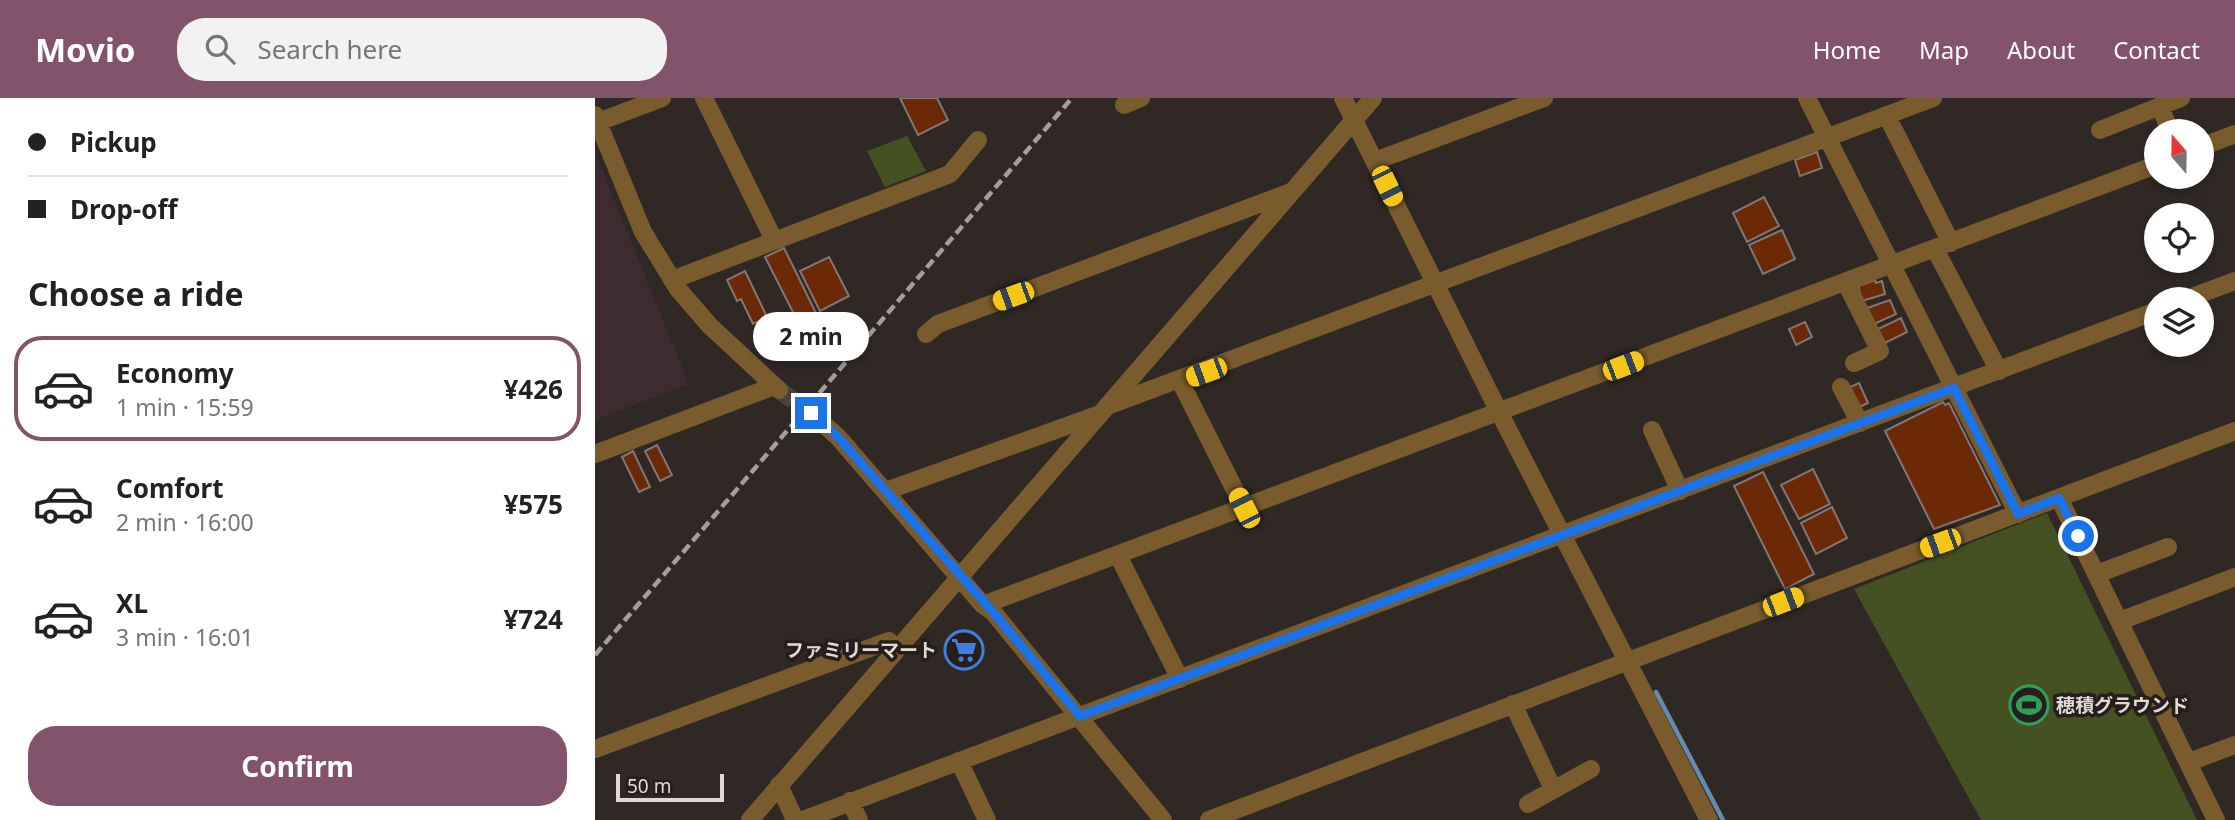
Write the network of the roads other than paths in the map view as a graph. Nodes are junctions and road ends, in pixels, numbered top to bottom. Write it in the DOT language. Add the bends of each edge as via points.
graph roads {
  1 [pos="662,98"];
  2 [pos="704,98"];
  3 [pos="1141,98"];
  4 [pos="1343,98"];
  5 [pos="1373,98"];
  6 [pos="1544,98"];
  7 [pos="1807,98"];
  8 [pos="1934,98"];
  9 [pos="2181,98"];
  10 [pos="1123,105"];
  11 [pos="2160,106"];
  12 [pos="1887,116"];
  13 [pos="596,118"];
  14 [pos="2165,119"];
  15 [pos="1354,120"];
  16 [pos="2100,130"];
  17 [pos="2235,134"];
  18 [pos="1828,138"];
  19 [pos="978,140"];
  20 [pos="2214,142"];
  21 [pos="1375,161"];
  22 [pos="2144,169"];
  23 [pos="1292,191"];
  24 [pos="774,240"];
  25 [pos="1943,246"];
  26 [pos="1893,265"];
  27 [pos="672,281"];
  28 [pos="2235,281"];
  29 [pos="1846,283"];
  30 [pos="1436,286"];
  31 [pos="2214,289"];
  32 [pos="2144,316"];
  33 [pos="926,334"];
  34 [pos="1854,363"];
  35 [pos="1999,371"];
  36 [pos="1180,381"];
  37 [pos="1841,387"];
  38 [pos="1954,388"];
  39 [pos="1103,410"];
  40 [pos="1499,412"];
  41 [pos="811,413"];
  42 [pos="1860,423"];
  43 [pos="1652,430"];
  44 [pos="2235,431"];
  45 [pos="595,454"];
  46 [pos="886,491"];
  47 [pos="1680,491"];
  48 [pos="2059,498"];
  49 [pos="1244,508"];
  50 [pos="2018,514"];
  51 [pos="1563,534"];
  52 [pos="2168,547"];
  53 [pos="1118,555"];
  54 [pos="2097,574"];
  55 [pos="960,577"];
  56 [pos="2235,577"];
  57 [pos="983,605"];
  58 [pos="2120,621"];
  59 [pos="889,640"];
  60 [pos="1626,661"];
  61 [pos="1180,679"];
  62 [pos="1513,704"];
  63 [pos="1080,716"];
  64 [pos="2235,745"];
  65 [pos="595,749"];
  66 [pos="959,761"];
  67 [pos="2189,762"];
  68 [pos="1591,769"];
  69 [pos="779,785"];
  70 [pos="1553,789"];
  71 [pos="850,801"];
  72 [pos="1528,804"];
  73 [pos="750,820"];
  74 [pos="795,820"];
  75 [pos="803,820"];
  76 [pos="859,820"];
  77 [pos="987,820"];
  78 [pos="1163,820"];
  79 [pos="1209,820"];
  80 [pos="1709,820"];
  81 [pos="2216,820"];
  1 -- 13 [label="street"];
  2 -- 24 [label="street"];
  3 -- 10 [label="street"];
  4 -- 15 [label="street"];
  5 -- 15 [label="street"];
  6 -- 21 [label="street"];
  7 -- 18 [label="street"];
  8 -- 12 [label="street"];
  9 -- 11 [label="street"];
  11 -- 14 [label="street"];
  11 -- 16 [label="street"];
  12 -- 18 [label="street"];
  12 -- 25 [label="street"];
  13 -- 27 [label="street" via="643,232"];
  15 -- 21 [label="street"];
  15 -- 23 [label="street"];
  17 -- 20 [label="street"];
  18 -- 26 [label="street"];
  18 -- 30 [label="street"];
  19 -- 24 [label="street" via="950,174"];
  21 -- 30 [label="street"];
  22 -- 25 [label="street"];
  23 -- 33 [label="street" via="938,324"];
  23 -- 39 [label="street"];
  24 -- 27 [label="street"];
  25 -- 26 [label="street"];
  25 -- 35 [label="street"];
  26 -- 29 [label="street"];
  26 -- 38 [label="street"];
  27 -- 45 [label="street" via="710,326 776,388"];
  28 -- 31 [label="street"];
  29 -- 34 [label="street" via="1880,351"];
  29 -- 40 [label="street"];
  30 -- 36 [label="street"];
  30 -- 40 [label="street"];
  32 -- 35 [label="street"];
  35 -- 38 [label="street"];
  36 -- 39 [label="street"];
  36 -- 49 [label="street"];
  37 -- 42 [label="street"];
  38 -- 42 [label="street"];
  38 -- 50 [label="street"];
  39 -- 46 [label="street"];
  39 -- 55 [label="street"];
  40 -- 49 [label="street"];
  40 -- 51 [label="street"];
  41 -- 46 [label="street"];
  42 -- 47 [label="street"];
  43 -- 47 [label="street"];
  44 -- 48 [label="street"];
  46 -- 55 [label="street"];
  47 -- 51 [label="street"];
  48 -- 50 [label="street"];
  48 -- 54 [label="street"];
  49 -- 53 [label="street"];
  50 -- 60 [label="street"];
  51 -- 60 [label="street"];
  51 -- 61 [label="street"];
  52 -- 54 [label="street"];
  53 -- 57 [label="street"];
  53 -- 61 [label="street"];
  54 -- 58 [label="street"];
  55 -- 57 [label="street"];
  55 -- 69 [label="street"];
  56 -- 58 [label="street"];
  57 -- 63 [label="street"];
  58 -- 67 [label="street"];
  59 -- 65 [label="street"];
  60 -- 62 [label="street"];
  60 -- 80 [label="street"];
  61 -- 63 [label="street"];
  62 -- 70 [label="street"];
  62 -- 79 [label="street"];
  63 -- 66 [label="street"];
  63 -- 78 [label="street"];
  64 -- 67 [label="street"];
  66 -- 71 [label="street"];
  66 -- 77 [label="street"];
  67 -- 81 [label="street"];
  68 -- 70 [label="street"];
  69 -- 73 [label="street"];
  69 -- 74 [label="street"];
  70 -- 72 [label="street"];
  71 -- 75 [label="street"];
  71 -- 76 [label="street"];
}
